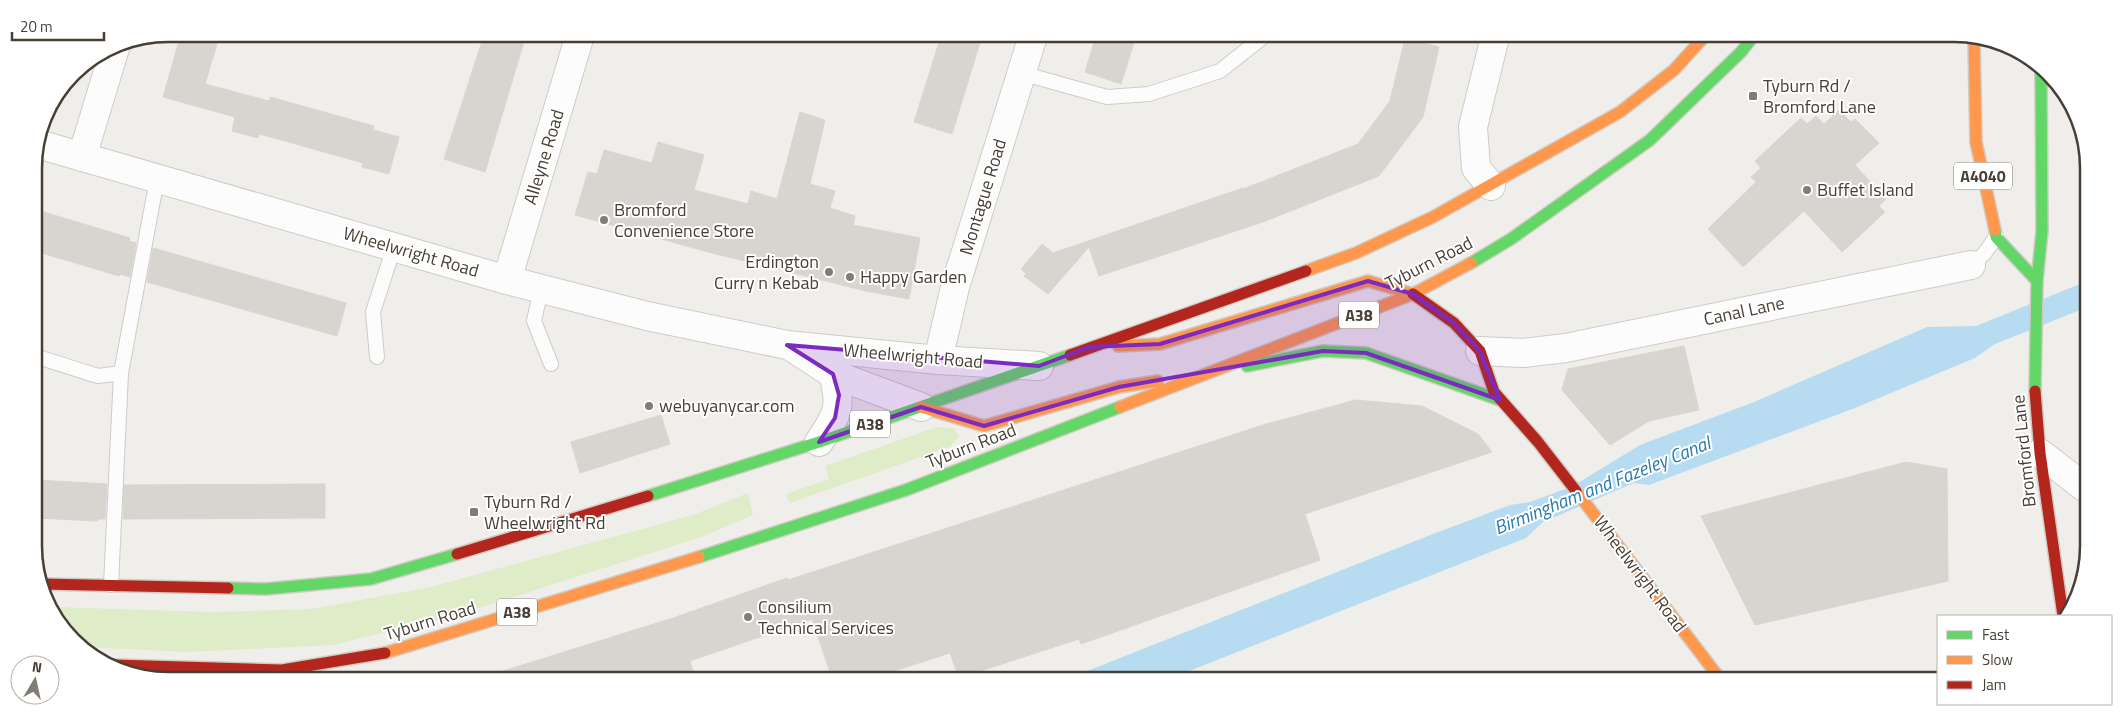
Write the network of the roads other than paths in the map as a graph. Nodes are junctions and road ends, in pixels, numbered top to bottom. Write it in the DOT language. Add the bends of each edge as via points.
graph roads {
  1 [pos="1255,42"];
  2 [pos="1494,42"];
  3 [pos="1699,42"];
  4 [pos="1748,42"];
  5 [pos="578,43"];
  6 [pos="1031,43"];
  7 [pos="1974,45"];
  8 [pos="113,55"];
  9 [pos="1022,73"];
  10 [pos="2041,78"];
  11 [pos="2051,89"];
  12 [pos="2041,91"];
  13 [pos="45,146"];
  14 [pos="82,157"];
  15 [pos="157,179"];
  16 [pos="1491,186"];
  17 [pos="1996,237"];
  18 [pos="394,247"];
  19 [pos="1971,265"];
  20 [pos="507,280"];
  21 [pos="2037,281"];
  22 [pos="541,289"];
  23 [pos="1412,294"];
  24 [pos="787,345"];
  25 [pos="1089,347"];
  26 [pos="1480,351"];
  27 [pos="42,358"];
  28 [pos="377,358"];
  29 [pos="938,360"];
  30 [pos="551,364"];
  31 [pos="1039,366"];
  32 [pos="120,373"];
  33 [pos="833,374"];
  34 [pos="1206,374"];
  35 [pos="1500,400"];
  36 [pos="920,407"];
  37 [pos="819,442"];
  38 [pos="2040,452"];
  39 [pos="2080,484"];
  40 [pos="48,584"];
  41 [pos="111,586"];
  42 [pos="2066,603"];
  43 [pos="128,665"];
  44 [pos="1715,672"];
  1 -- 9 [label="lane" via="1220,71 1149,94 1107,96"];
  2 -- 16 [label="street" via="1473,127 1476,168"];
  3 -- 16 [label="main road, A38" via="1674,70 1620,112"];
  4 -- 23 [label="main road, Tyburn Road / A38" via="1650,140 1511,239"];
  5 -- 20 [label="street, Alleyne Road"];
  6 -- 9 [label="street, Montague Road"];
  7 -- 17 [label="main road, A4040" via="1976,142"];
  8 -- 14 [label="street"];
  9 -- 29 [label="street, Montague Road" via="955,287"];
  10 -- 12 [label="main road, Bromford Lane"];
  11 -- 12 [label="lane"];
  12 -- 21 [label="main road, Bromford Lane" via="2042,231"];
  13 -- 14 [label="street, Wheelwright Road"];
  14 -- 15 [label="street, Wheelwright Road"];
  15 -- 18 [label="street, Wheelwright Road"];
  15 -- 32 [label="lane"];
  16 -- 25 [label="main road, A38" via="1433,218 1356,253"];
  17 -- 19 [label="lane, Canal Lane"];
  17 -- 21 [label="main road"];
  18 -- 20 [label="street, Wheelwright Road"];
  18 -- 28 [label="lane" via="373,312"];
  19 -- 26 [label="street, Canal Lane" via="1566,348 1523,353"];
  20 -- 22 [label="street, Wheelwright Road"];
  21 -- 38 [label="main road, Bromford Lane" via="2034,378"];
  22 -- 24 [label="street, Wheelwright Road" via="647,316"];
  22 -- 30 [label="lane" via="534,321"];
  23 -- 25 [label="main road, Wheelwright Road" via="1368,280 1160,344"];
  23 -- 26 [label="main road, Wheelwright Road" via="1454,322"];
  23 -- 34 [label="main road, Tyburn Road / A38"];
  24 -- 29 [label="street, Wheelwright Road"];
  24 -- 33 [label="street, Wheelwright Road"];
  25 -- 31 [label="main road, A38"];
  26 -- 35 [label="main road, Wheelwright Road" via="1494,392"];
  27 -- 32 [label="lane" via="98,376"];
  29 -- 31 [label="street, Wheelwright Road"];
  31 -- 36 [label="main road, A38"];
  32 -- 41 [label="lane"];
  33 -- 36 [label="street, Wheelwright Road"];
  33 -- 37 [label="street" via="839,395 835,418"];
  34 -- 35 [label="main road, Wheelwright Road" via="1323,351 1366,353"];
  34 -- 36 [label="main road" via="1118,387 984,426"];
  34 -- 43 [label="main road, Tyburn Road / A38" via="906,490 377,655 282,670"];
  35 -- 44 [label="main road, Wheelwright Road" via="1538,442"];
  36 -- 37 [label="main road, A38"];
  37 -- 41 [label="main road, A38" via="574,520 371,579 266,589"];
  38 -- 39 [label="street"];
  38 -- 42 [label="main road, Bromford Lane"];
  40 -- 41 [label="main road, A38"];
}
